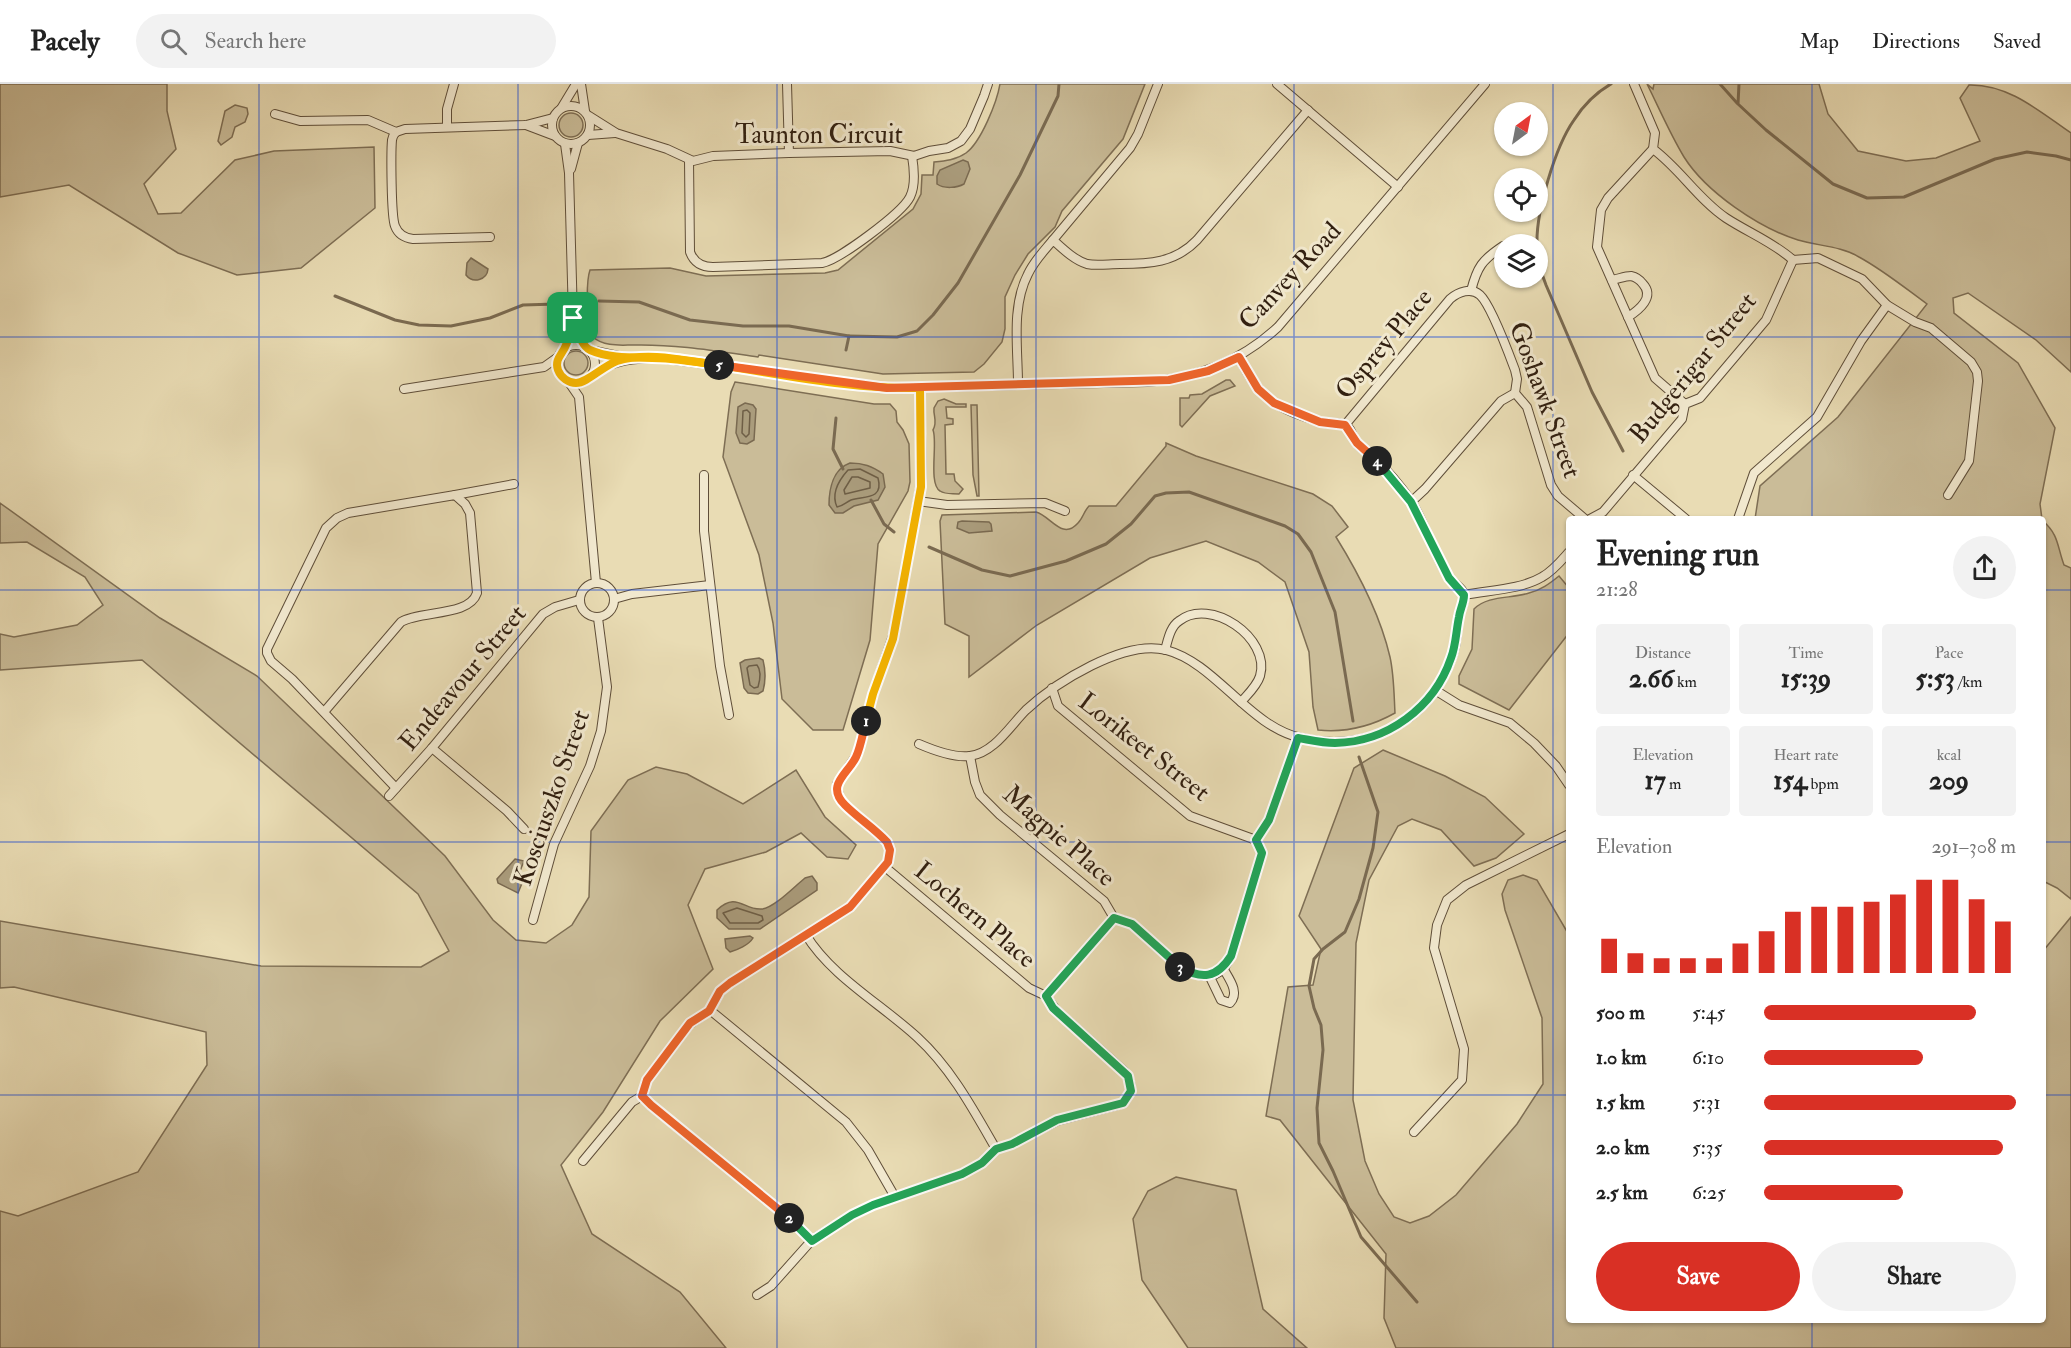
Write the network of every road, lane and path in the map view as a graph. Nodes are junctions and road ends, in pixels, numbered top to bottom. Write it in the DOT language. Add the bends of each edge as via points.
graph roads {
  1 [pos="454,84"];
  2 [pos="576,84"];
  3 [pos="581,84"];
  4 [pos="787,84"];
  5 [pos="988,84"];
  6 [pos="1158,84"];
  7 [pos="1277,84"];
  8 [pos="1485,84"];
  9 [pos="1634,84"];
  10 [pos="561,108"];
  11 [pos="1308,110"];
  12 [pos="587,113"];
  13 [pos="275,114"];
  14 [pos="553,118"];
  15 [pos="526,126"];
  16 [pos="447,127"];
  17 [pos="396,132"];
  18 [pos="616,133"];
  19 [pos="588,135"];
  20 [pos="555,136"];
  21 [pos="578,143"];
  22 [pos="565,144"];
  23 [pos="1653,149"];
  24 [pos="789,153"];
  25 [pos="912,156"];
  26 [pos="689,160"];
  27 [pos="569,173"];
  28 [pos="1398,187"];
  29 [pos="490,237"];
  30 [pos="1053,240"];
  31 [pos="1494,253"];
  32 [pos="1793,260"];
  33 [pos="1612,280"];
  34 [pos="1471,291"];
  35 [pos="1887,304"];
  36 [pos="1628,317"];
  37 [pos="573,318"];
  38 [pos="566,348"];
  39 [pos="587,348"];
  40 [pos="558,357"];
  41 [pos="1239,357"];
  42 [pos="634,358"];
  43 [pos="544,367"];
  44 [pos="593,373"];
  45 [pos="565,378"];
  46 [pos="587,380"];
  47 [pos="1018,384"];
  48 [pos="920,388"];
  49 [pos="404,389"];
  50 [pos="1515,393"];
  51 [pos="579,397"];
  52 [pos="1685,404"];
  53 [pos="1345,425"];
  54 [pos="704,475"];
  55 [pos="1633,475"];
  56 [pos="514,484"];
  57 [pos="455,495"];
  58 [pos="1948,495"];
  59 [pos="918,501"];
  60 [pos="1411,502"];
  61 [pos="1065,511"];
  62 [pos="1581,516"];
  63 [pos="1596,516"];
  64 [pos="1682,516"];
  65 [pos="1739,516"];
  66 [pos="1566,555"];
  67 [pos="596,583"];
  68 [pos="710,585"];
  69 [pos="1464,595"];
  70 [pos="614,598"];
  71 [pos="579,600"];
  72 [pos="598,618"];
  73 [pos="1165,650"];
  74 [pos="1052,688"];
  75 [pos="1436,690"];
  76 [pos="1241,702"];
  77 [pos="324,712"];
  78 [pos="729,715"];
  79 [pos="1298,738"];
  80 [pos="920,744"];
  81 [pos="432,748"];
  82 [pos="970,756"];
  83 [pos="1566,780"];
  84 [pos="396,788"];
  85 [pos="388,796"];
  86 [pos="524,829"];
  87 [pos="1566,835"];
  88 [pos="1256,840"];
  89 [pos="885,867"];
  90 [pos="1114,918"];
  91 [pos="533,920"];
  92 [pos="806,935"];
  93 [pos="1223,968"];
  94 [pos="1209,975"];
  95 [pos="1046,996"];
  96 [pos="710,1010"];
  97 [pos="642,1096"];
  98 [pos="1414,1132"];
  99 [pos="996,1149"];
  100 [pos="583,1161"];
  101 [pos="895,1197"];
  102 [pos="812,1241"];
  103 [pos="757,1295"];
  1 -- 16 [label="street"];
  2 -- 10 [label="street"];
  3 -- 12 [label="street"];
  4 -- 24 [label="street"];
  5 -- 25 [label="street, Taunton Circuit" via="962,141"];
  6 -- 30 [label="street" via="1130,148"];
  7 -- 11 [label="street"];
  8 -- 28 [label="street, Canvey Road"];
  9 -- 23 [label="street" via="1654,133"];
  10 -- 12 [label="street" via="573,105"];
  10 -- 14 [label="street"];
  11 -- 28 [label="street"];
  11 -- 30 [label="street" via="1197,240 1175,257 1143,264 1087,264"];
  12 -- 18 [label="street"];
  12 -- 19 [label="street" via="591,123"];
  13 -- 17 [label="street" via="300,121 368,120"];
  14 -- 15 [label="street"];
  14 -- 20 [label="street"];
  15 -- 16 [label="street"];
  15 -- 20 [label="street"];
  16 -- 17 [label="street"];
  17 -- 29 [label="street" via="392,138 393,219 398,232 413,239"];
  18 -- 19 [label="street"];
  18 -- 26 [label="street"];
  19 -- 21 [label="street"];
  20 -- 22 [label="street"];
  21 -- 22 [label="street"];
  21 -- 27 [label="street"];
  22 -- 27 [label="street"];
  23 -- 32 [label="street" via="1727,219 1780,248"];
  23 -- 33 [label="street" via="1601,210 1598,247"];
  24 -- 25 [label="street, Taunton Circuit" via="894,152"];
  24 -- 26 [label="street, Taunton Circuit"];
  25 -- 26 [label="street" via="913,186 906,204 838,258 822,263 713,267 699,264 690,252"];
  27 -- 37 [label="street"];
  28 -- 41 [label="street, Canvey Road" via="1278,327"];
  30 -- 47 [label="street" via="1031,268 1020,295"];
  31 -- 34 [label="street, Osprey Place" via="1482,262"];
  32 -- 35 [label="street" via="1818,258 1862,279"];
  32 -- 52 [label="street, Budgerigar Street" via="1766,320 1700,398"];
  33 -- 36 [label="street"];
  33 -- 36 [label="street" via="1631,276 1646,287 1643,305"];
  34 -- 50 [label="street, Goshawk Street" via="1487,305 1515,370"];
  34 -- 53 [label="street, Osprey Place" via="1458,292 1450,299"];
  35 -- 58 [label="street" via="1931,328 1971,362 1977,372 1969,461"];
  35 -- 65 [label="street" via="1817,417 1754,473"];
  36 -- 52 [label="street" via="1655,378"];
  37 -- 38 [label="street"];
  37 -- 39 [label="street"];
  38 -- 39 [label="street" via="578,344"];
  38 -- 40 [label="street"];
  39 -- 42 [label="street, Canvey Road"];
  39 -- 44 [label="street" via="596,361"];
  40 -- 43 [label="street"];
  40 -- 45 [label="street" via="557,365"];
  41 -- 47 [label="street, Canvey Road" via="1208,371 1169,380"];
  41 -- 53 [label="street" via="1258,389 1274,403 1320,422"];
  42 -- 44 [label="street, Canvey Road"];
  42 -- 48 [label="street, Canvey Road" via="671,359 872,387"];
  43 -- 45 [label="street"];
  43 -- 49 [label="street"];
  44 -- 46 [label="street"];
  45 -- 46 [label="street" via="578,383"];
  45 -- 51 [label="street"];
  46 -- 51 [label="street"];
  47 -- 48 [label="street, Canvey Road"];
  48 -- 59 [label="street" via="922,470"];
  50 -- 60 [label="street" via="1501,401"];
  50 -- 62 [label="street, Goshawk Street" via="1527,407 1551,485"];
  51 -- 67 [label="street"];
  52 -- 55 [label="street, Budgerigar Street" via="1682,418"];
  53 -- 60 [label="street"];
  54 -- 68 [label="street" via="704,531"];
  55 -- 63 [label="street, Budgerigar Street"];
  55 -- 64 [label="street"];
  56 -- 57 [label="street"];
  57 -- 77 [label="street" via="470,513 475,598 467,606 401,622"];
  57 -- 77 [label="street" via="348,513 326,528 267,653"];
  59 -- 61 [label="street" via="947,505 1045,503"];
  59 -- 89 [label="street" via="893,639 858,753 837,784 843,803 887,842 890,856"];
  60 -- 69 [label="street" via="1449,578"];
  66 -- 69 [label="street" via="1541,578"];
  67 -- 70 [label="street" via="605,585"];
  67 -- 71 [label="street" via="583,589"];
  68 -- 70 [label="street"];
  68 -- 78 [label="street"];
  69 -- 75 [label="street" via="1453,653"];
  70 -- 72 [label="street" via="608,614"];
  71 -- 72 [label="street" via="583,611"];
  71 -- 81 [label="street, Endeavour Street" via="543,614"];
  72 -- 91 [label="street, Kosciuszko Street" via="607,687 601,731 554,844"];
  73 -- 74 [label="street" via="1132,650 1111,656"];
  73 -- 76 [label="street" via="1205,672"];
  73 -- 76 [label="street" via="1173,627 1193,614 1216,616 1239,626 1254,644 1261,667 1256,685"];
  74 -- 82 [label="street" via="990,747"];
  74 -- 88 [label="street, Lorikeet Street" via="1058,706 1190,816"];
  75 -- 79 [label="street" via="1407,719 1373,736 1336,743"];
  75 -- 83 [label="street" via="1459,705 1510,723 1534,743"];
  76 -- 79 [label="street" via="1264,722"];
  77 -- 84 [label="street"];
  79 -- 88 [label="street" via="1269,820"];
  80 -- 82 [label="street" via="936,752"];
  81 -- 84 [label="street, Endeavour Street"];
  81 -- 86 [label="street"];
  82 -- 90 [label="street, Magpie Place" via="980,795 1104,901"];
  84 -- 85 [label="street, Endeavour Street"];
  87 -- 98 [label="street" via="1466,885 1447,900 1437,925 1434,948 1464,1049 1462,1080"];
  88 -- 93 [label="street" via="1262,853 1231,956"];
  89 -- 92 [label="street" via="850,907"];
  89 -- 95 [label="street, Lochern Place" via="1029,988"];
  90 -- 94 [label="street, Magpie Place" via="1132,924 1181,968"];
  90 -- 95 [label="street"];
  92 -- 96 [label="street" via="730,983 720,991"];
  92 -- 99 [label="street" via="820,956 933,1053 963,1092"];
  93 -- 94 [label="street"];
  93 -- 94 [label="street" via="1235,993 1230,1002 1221,1000"];
  95 -- 99 [label="street, Lochern Place" via="1053,1008 1124,1071 1131,1091 1118,1106 1063,1119"];
  96 -- 97 [label="street" via="690,1023 647,1080"];
  96 -- 101 [label="street" via="846,1122 868,1150"];
  97 -- 100 [label="street" via="632,1102"];
  97 -- 102 [label="street"];
  99 -- 101 [label="street, Lochern Place" via="962,1174"];
  101 -- 102 [label="street, Lochern Place" via="852,1215"];
  102 -- 103 [label="street, Lochern Place" via="771,1286"];
}
